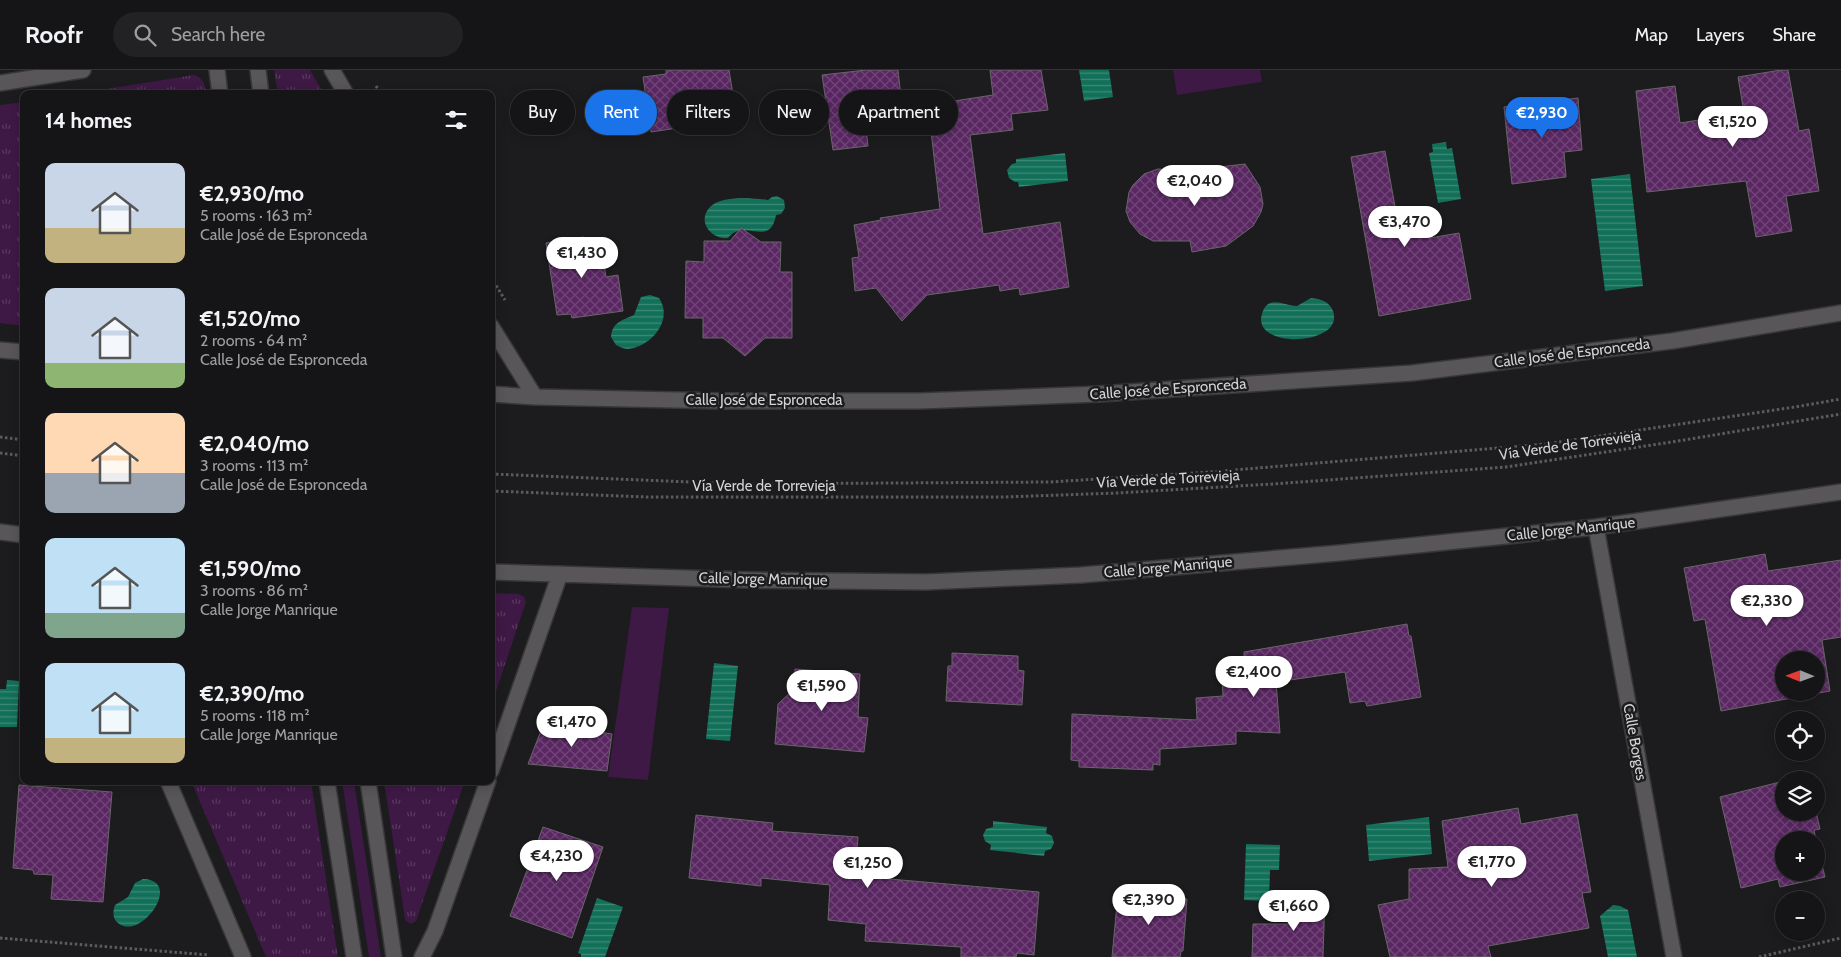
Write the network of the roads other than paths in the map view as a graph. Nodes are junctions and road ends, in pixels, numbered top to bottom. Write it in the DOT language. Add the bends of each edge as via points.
graph roads {
  1 [pos="82,70"];
  2 [pos="217,70"];
  3 [pos="258,70"];
  4 [pos="332,70"];
  5 [pos="0,82"];
  6 [pos="220,90"];
  7 [pos="261,90"];
  8 [pos="344,90"];
  9 [pos="1841,313"];
  10 [pos="495,332"];
  11 [pos="0,350"];
  12 [pos="20,352"];
  13 [pos="495,394"];
  14 [pos="535,397"];
  15 [pos="1841,492"];
  16 [pos="1596,527"];
  17 [pos="0,532"];
  18 [pos="20,534"];
  19 [pos="495,572"];
  20 [pos="560,574"];
  21 [pos="495,760"];
  22 [pos="170,785"];
  23 [pos="327,785"];
  24 [pos="369,785"];
  25 [pos="487,785"];
  26 [pos="243,957"];
  27 [pos="354,957"];
  28 [pos="394,957"];
  29 [pos="422,957"];
  30 [pos="1674,957"];
  1 -- 5 [label="street"];
  2 -- 6 [label="street"];
  3 -- 7 [label="street"];
  4 -- 8 [label="street"];
  9 -- 14 [label="street, Calle José de Espronceda" via="1672,342 1412,372 1109,393 919,401"];
  10 -- 14 [label="street"];
  11 -- 12 [label="street"];
  13 -- 14 [label="street, Calle José de Espronceda"];
  15 -- 16 [label="street, Calle Jorge Manrique"];
  16 -- 20 [label="street, Calle Jorge Manrique" via="1090,574 935,581"];
  16 -- 30 [label="street, Calle Borges"];
  17 -- 18 [label="street"];
  19 -- 20 [label="street, Calle Jorge Manrique"];
  20 -- 21 [label="street"];
  22 -- 26 [label="street"];
  23 -- 27 [label="street"];
  24 -- 28 [label="street"];
  25 -- 29 [label="street" via="436,931"];
}
